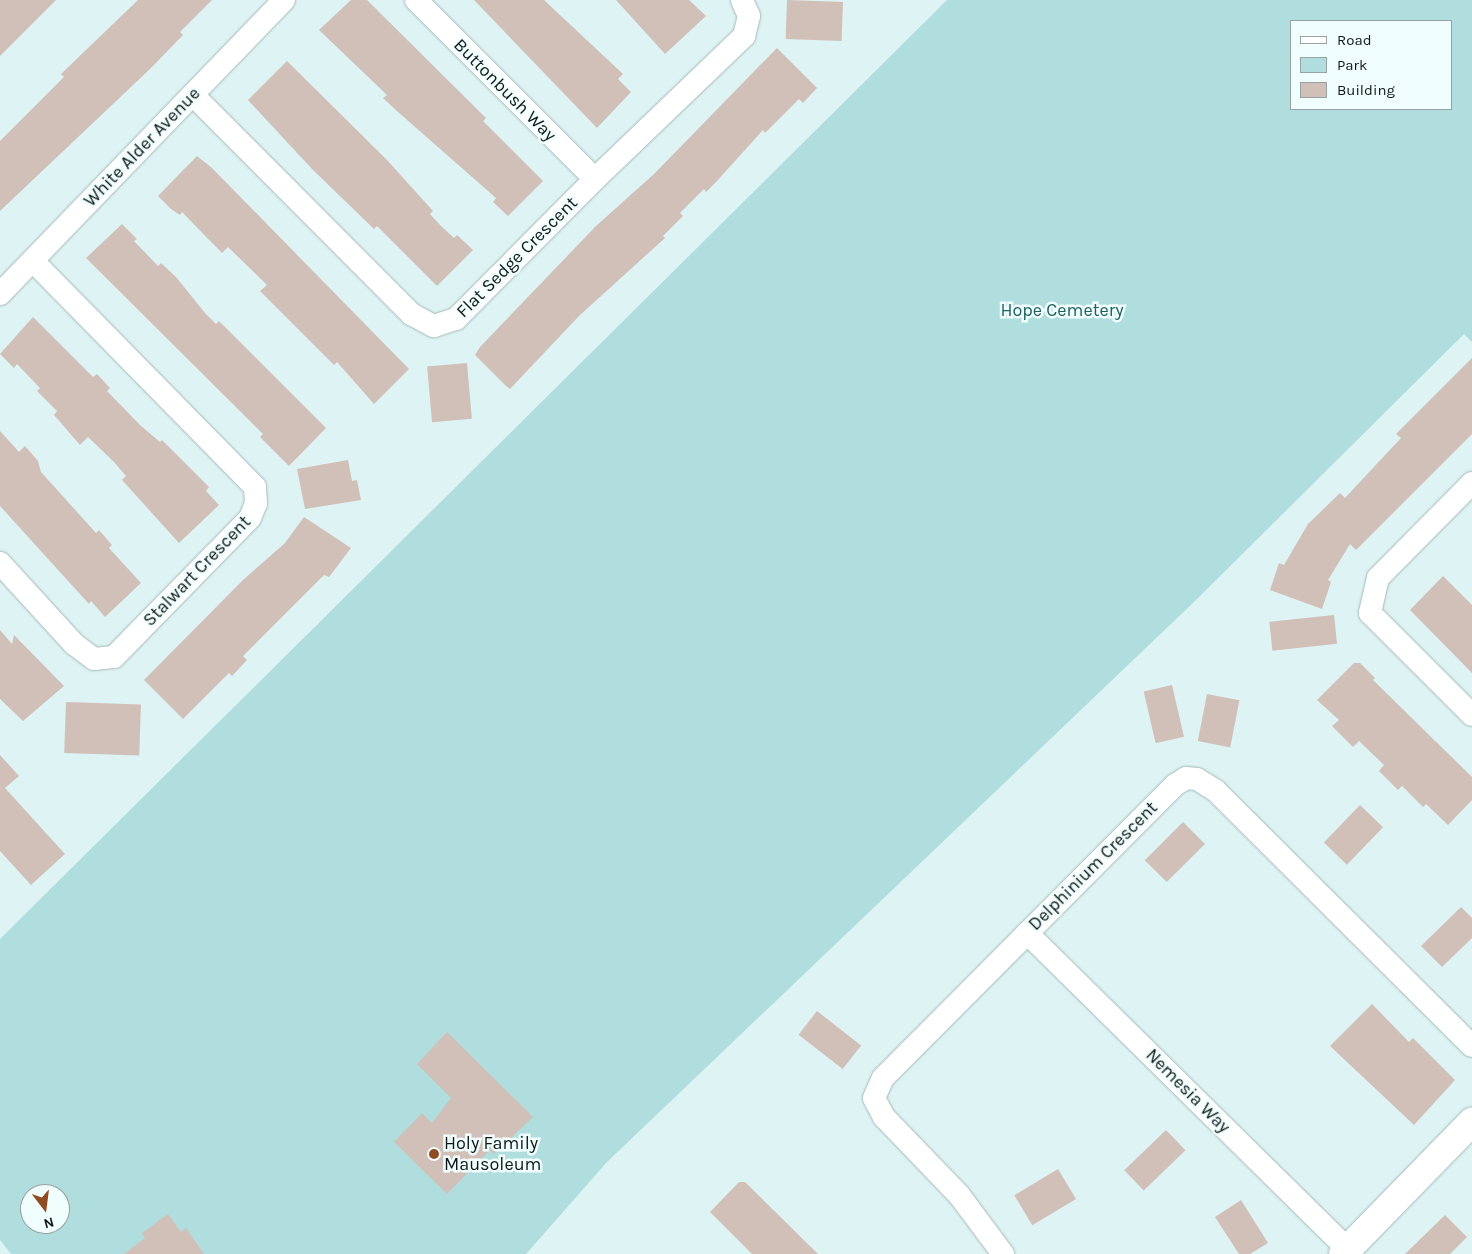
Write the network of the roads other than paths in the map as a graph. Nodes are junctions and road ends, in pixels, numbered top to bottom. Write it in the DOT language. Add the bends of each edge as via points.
graph roads {
  1 [pos="284,0"];
  2 [pos="416,0"];
  3 [pos="742,0"];
  4 [pos="193,95"];
  5 [pos="595,179"];
  6 [pos="32,261"];
  7 [pos="0,294"];
  8 [pos="1472,483"];
  9 [pos="0,563"];
  10 [pos="1472,715"];
  11 [pos="1027,933"];
  12 [pos="1472,1046"];
  13 [pos="1472,1122"];
  14 [pos="1347,1253"];
  15 [pos="1003,1254"];
  1 -- 4 [label="street, White Alder Avenue"];
  2 -- 5 [label="street, Buttonbush Way"];
  3 -- 5 [label="street, Flat Sedge Crescent" via="749,16 744,36"];
  4 -- 5 [label="street, Flat Sedge Crescent" via="411,314 434,326 456,319"];
  4 -- 6 [label="street, White Alder Avenue"];
  6 -- 7 [label="street, White Alder Avenue"];
  6 -- 9 [label="street, Stalwart Crescent" via="255,487 256,503 250,518 114,657 94,659 74,644"];
  8 -- 10 [label="street" via="1378,578 1370,613"];
  11 -- 12 [label="street, Delphinium Crescent" via="1175,785 1186,778 1197,778 1216,791"];
  11 -- 14 [label="street, Nemesia Way"];
  11 -- 15 [label="street, Delphinium Crescent" via="882,1078 874,1098 884,1117 959,1195"];
  13 -- 14 [label="street"];
}
